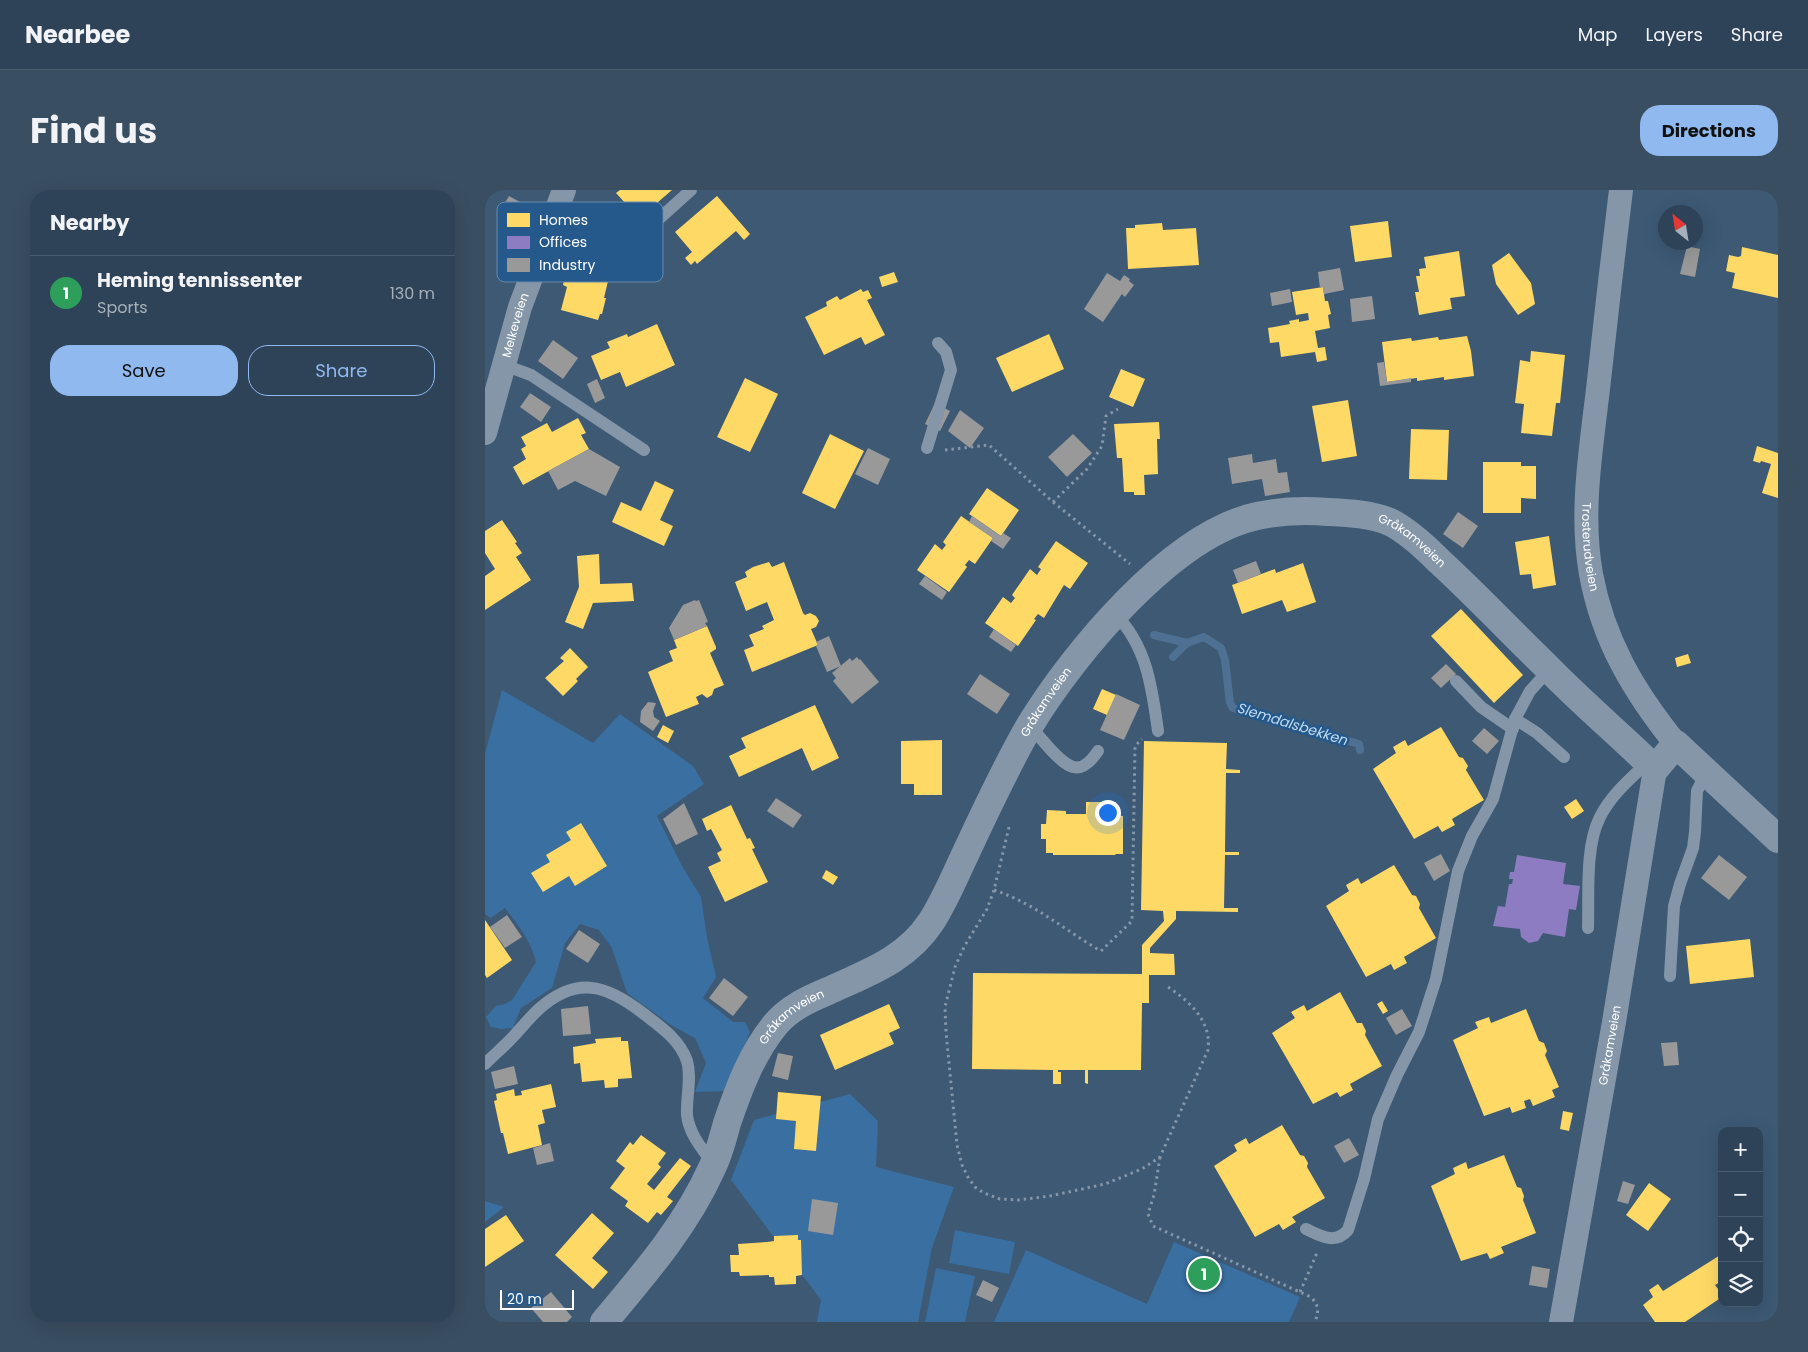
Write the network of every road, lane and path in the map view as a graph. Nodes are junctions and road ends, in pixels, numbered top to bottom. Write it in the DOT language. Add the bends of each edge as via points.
graph roads {
  1 [pos="564,190"];
  2 [pos="691,190"];
  3 [pos="1621,190"];
  4 [pos="559,202"];
  5 [pos="663,215"];
  6 [pos="529,282"];
  7 [pos="938,343"];
  8 [pos="504,365"];
  9 [pos="1118,409"];
  10 [pos="485,433"];
  11 [pos="927,448"];
  12 [pos="644,450"];
  13 [pos="1053,502"];
  14 [pos="1150,580"];
  15 [pos="1115,614"];
  16 [pos="1549,670"];
  17 [pos="1456,681"];
  18 [pos="1514,724"];
  19 [pos="1030,726"];
  20 [pos="1157,727"];
  21 [pos="1676,744"];
  22 [pos="1098,751"];
  23 [pos="1564,757"];
  24 [pos="1651,765"];
  25 [pos="1706,773"];
  26 [pos="1010,823"];
  27 [pos="1778,839"];
  28 [pos="994,890"];
  29 [pos="1588,928"];
  30 [pos="1669,976"];
  31 [pos="1165,985"];
  32 [pos="485,1064"];
  33 [pos="1160,1157"];
  34 [pos="714,1165"];
  35 [pos="1307,1229"];
  36 [pos="1323,1237"];
  37 [pos="1300,1292"];
  38 [pos="604,1322"];
  39 [pos="1315,1322"];
  40 [pos="1561,1322"];
  1 -- 4 [label="street, Melkeveien"];
  2 -- 5 [label="lane"];
  3 -- 21 [label="street, Trosterudveien" via="1591,451 1587,542 1591,574 1609,637 1626,674"];
  6 -- 8 [label="street, Melkeveien"];
  7 -- 11 [label="lane" via="946,352 951,370"];
  8 -- 10 [label="street, Melkeveien"];
  8 -- 12 [label="lane" via="531,375"];
  9 -- 13 [label="path" via="1106,416 1102,446 1087,469"];
  11 -- 13 [label="path" via="949,450 989,445"];
  13 -- 14 [label="path"];
  14 -- 15 [label="street, Gråkamveien"];
  14 -- 16 [label="street, Gråkamveien" via="1198,542 1255,516 1286,511 1321,511 1376,518 1391,523 1427,550"];
  15 -- 19 [label="street, Gråkamveien" via="1079,656"];
  15 -- 20 [label="lane" via="1132,634 1145,663"];
  16 -- 18 [label="lane" via="1530,691"];
  16 -- 24 [label="street, Gråkamveien"];
  17 -- 18 [label="lane" via="1481,707"];
  18 -- 23 [label="lane" via="1537,733"];
  18 -- 36 [label="lane" via="1493,798 1472,836 1458,871 1436,978 1419,1032 1378,1119 1348,1230 1335,1239"];
  19 -- 22 [label="lane" via="1069,767 1085,765"];
  19 -- 34 [label="street, Gråkamveien" via="930,923 918,938 881,968 811,998 779,1020 750,1063"];
  20 -- 28 [label="path" via="1135,746 1132,921 1101,951 1033,906"];
  21 -- 24 [label="street"];
  21 -- 25 [label="street, Trosterudveien"];
  24 -- 29 [label="lane" via="1621,788 1600,817 1593,833"];
  24 -- 40 [label="street, Gråkamveien" via="1614,1022"];
  25 -- 27 [label="street, Trosterudveien"];
  25 -- 30 [label="lane" via="1697,791 1693,848 1674,906"];
  26 -- 28 [label="path"];
  28 -- 33 [label="path" via="955,967 945,1007 957,1145 968,1177 984,1193 1000,1199 1018,1200 1105,1184 1143,1169"];
  31 -- 33 [label="path" via="1198,1015 1209,1039 1208,1050"];
  32 -- 34 [label="lane" via="552,998 580,988 598,988 614,995 667,1032 681,1050 689,1072 687,1116 692,1132"];
  33 -- 37 [label="path" via="1148,1214 1153,1226"];
  34 -- 38 [label="street, Gråkamveien" via="691,1210 664,1250"];
  35 -- 36 [label="lane"];
  36 -- 37 [label="path"];
  37 -- 39 [label="path" via="1311,1297 1317,1305 1319,1312"];
}
